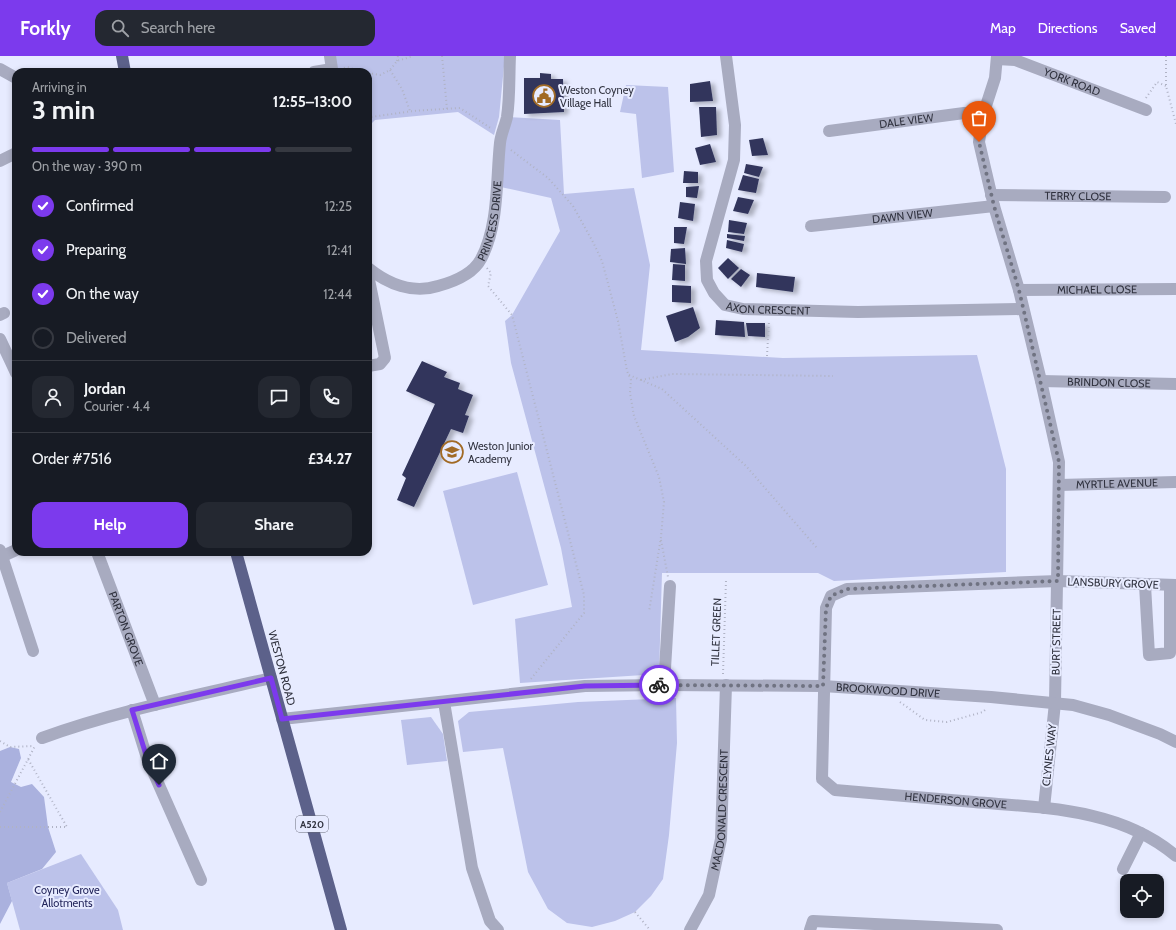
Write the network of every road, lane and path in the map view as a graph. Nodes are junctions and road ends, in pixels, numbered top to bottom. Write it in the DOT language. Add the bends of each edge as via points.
graph roads {
  1 [pos="122,56"];
  2 [pos="330,56"];
  3 [pos="398,56"];
  4 [pos="413,56"];
  5 [pos="442,56"];
  6 [pos="510,56"];
  7 [pos="726,56"];
  8 [pos="1166,56"];
  9 [pos="997,58"];
  10 [pos="397,61"];
  11 [pos="124,68"];
  12 [pos="334,68"];
  13 [pos="0,69"];
  14 [pos="390,70"];
  15 [pos="372,74"];
  16 [pos="12,76"];
  17 [pos="1166,86"];
  18 [pos="447,109"];
  19 [pos="1146,110"];
  20 [pos="410,111"];
  21 [pos="983,115"];
  22 [pos="372,117"];
  23 [pos="1176,124"];
  24 [pos="829,131"];
  25 [pos="501,139"];
  26 [pos="12,155"];
  27 [pos="0,161"];
  28 [pos="1165,197"];
  29 [pos="992,201"];
  30 [pos="811,226"];
  31 [pos="480,261"];
  32 [pos="372,271"];
  33 [pos="1176,289"];
  34 [pos="1019,290"];
  35 [pos="372,294"];
  36 [pos="1023,309"];
  37 [pos="770,310"];
  38 [pos="0,339"];
  39 [pos="767,356"];
  40 [pos="12,364"];
  41 [pos="372,365"];
  42 [pos="629,375"];
  43 [pos="833,376"];
  44 [pos="640,380"];
  45 [pos="1041,381"];
  46 [pos="1176,384"];
  47 [pos="1176,482"];
  48 [pos="1059,484"];
  49 [pos="661,537"];
  50 [pos="817,548"];
  51 [pos="12,551"];
  52 [pos="2,553"];
  53 [pos="99,556"];
  54 [pos="237,556"];
  55 [pos="726,580"];
  56 [pos="1058,581"];
  57 [pos="1173,585"];
  58 [pos="670,586"];
  59 [pos="1145,586"];
  60 [pos="649,612"];
  61 [pos="33,651"];
  62 [pos="271,678"];
  63 [pos="725,684"];
  64 [pos="664,685"];
  65 [pos="823,686"];
  66 [pos="880,689"];
  67 [pos="519,693"];
  68 [pos="1002,698"];
  69 [pos="444,702"];
  70 [pos="1055,703"];
  71 [pos="156,705"];
  72 [pos="132,710"];
  73 [pos="282,719"];
  74 [pos="0,741"];
  75 [pos="38,742"];
  76 [pos="1176,742"];
  77 [pos="28,758"];
  78 [pos="1044,808"];
  79 [pos="0,812"];
  80 [pos="0,827"];
  81 [pos="1141,833"];
  82 [pos="1176,856"];
  83 [pos="1123,869"];
  84 [pos="201,880"];
  85 [pos="635,912"];
  86 [pos="812,926"];
  87 [pos="933,928"];
  88 [pos="341,930"];
  89 [pos="498,930"];
  90 [pos="650,930"];
  91 [pos="690,930"];
  92 [pos="997,930"];
  1 -- 11 [label="highway"];
  2 -- 12 [label="street"];
  3 -- 10 [label="path"];
  4 -- 10 [label="path"];
  5 -- 18 [label="path"];
  6 -- 25 [label="street, PRINCESS DRIVE" via="506,117"];
  7 -- 37 [label="street, AXON CRESCENT" via="735,125 734,160 706,261 707,280 725,305"];
  8 -- 17 [label="path"];
  9 -- 19 [label="street, YORK ROAD" via="1015,60"];
  9 -- 21 [label="street, BURT STREET" via="995,78"];
  10 -- 14 [label="path"];
  13 -- 16 [label="street"];
  14 -- 15 [label="path" via="380,76"];
  14 -- 20 [label="path" via="402,89"];
  17 -- 19 [label="path" via="1157,82 1146,97"];
  17 -- 23 [label="path"];
  18 -- 20 [label="path"];
  18 -- 25 [label="path" via="460,108"];
  20 -- 22 [label="path"];
  21 -- 24 [label="street, DALE VIEW" via="964,113"];
  21 -- 29 [label="street, BURT STREET" via="979,142"];
  25 -- 31 [label="street, PRINCESS DRIVE" via="493,225"];
  25 -- 42 [label="path" via="548,178 577,212 602,261"];
  26 -- 27 [label="street"];
  28 -- 29 [label="street, TERRY CLOSE"];
  29 -- 30 [label="street, DAWN VIEW"];
  29 -- 34 [label="street, BURT STREET"];
  31 -- 32 [label="street, PRINCESS DRIVE" via="467,274 429,289 406,288 382,279"];
  31 -- 67 [label="path" via="491,273 488,286 512,315 584,595 584,613"];
  33 -- 34 [label="street, MICHAEL CLOSE"];
  34 -- 36 [label="street, BURT STREET"];
  35 -- 41 [label="street" via="384,361"];
  36 -- 37 [label="street, AXON CRESCENT" via="858,312"];
  36 -- 45 [label="street, BURT STREET"];
  37 -- 39 [label="path"];
  38 -- 40 [label="street"];
  42 -- 44 [label="path"];
  42 -- 49 [label="path" via="634,416 659,477 663,496"];
  43 -- 44 [label="path" via="672,374"];
  44 -- 50 [label="path" via="662,389 746,466"];
  45 -- 46 [label="street, BRINDON CLOSE"];
  45 -- 48 [label="street, BURT STREET" via="1059,462"];
  47 -- 48 [label="street, MYRTLE AVENUE"];
  48 -- 56 [label="street, BURT STREET"];
  49 -- 58 [label="path"];
  49 -- 60 [label="path"];
  51 -- 52 [label="street"];
  52 -- 61 [label="street"];
  53 -- 71 [label="street, PARTON GROVE"];
  54 -- 62 [label="highway, WESTON ROAD / A520"];
  55 -- 63 [label="path, TILLET GREEN"];
  56 -- 59 [label="street, LANSBURY GROVE"];
  56 -- 65 [label="street, LANSBURY GROVE" via="870,587 842,591 831,596 826,608"];
  56 -- 70 [label="street, BURT STREET"];
  57 -- 59 [label="street, LANSBURY GROVE"];
  57 -- 59 [label="street" via="1170,653 1149,655"];
  58 -- 64 [label="street"];
  62 -- 71 [label="street"];
  62 -- 73 [label="highway, WESTON ROAD / A520"];
  63 -- 64 [label="street, BROOKWOOD DRIVE"];
  63 -- 65 [label="street, BROOKWOOD DRIVE"];
  63 -- 91 [label="street, MACDONALD CRESCENT" via="721,839 709,895"];
  64 -- 67 [label="street, BROOKWOOD DRIVE" via="585,686"];
  65 -- 66 [label="street, BROOKWOOD DRIVE"];
  65 -- 78 [label="street, HENDERSON GROVE" via="822,779 835,790"];
  66 -- 68 [label="street, BROOKWOOD DRIVE"];
  66 -- 68 [label="path" via="925,720 947,722 983,712"];
  67 -- 69 [label="street, BROOKWOOD DRIVE"];
  68 -- 70 [label="street, BROOKWOOD DRIVE"];
  69 -- 73 [label="street, BROOKWOOD DRIVE"];
  69 -- 89 [label="street" via="472,868 490,921"];
  70 -- 76 [label="street, BROOKWOOD DRIVE" via="1109,715"];
  70 -- 78 [label="street, CLYNES WAY"];
  71 -- 72 [label="street"];
  72 -- 75 [label="street" via="71,727"];
  72 -- 84 [label="street" via="147,758"];
  73 -- 88 [label="highway, WESTON ROAD / A520"];
  74 -- 75 [label="path" via="10,746"];
  75 -- 77 [label="path"];
  77 -- 79 [label="path"];
  77 -- 80 [label="path" via="67,826"];
  78 -- 81 [label="street, HENDERSON GROVE" via="1100,817"];
  81 -- 82 [label="street, HENDERSON GROVE"];
  81 -- 83 [label="street"];
  85 -- 90 [label="path"];
  86 -- 87 [label="street"];
  87 -- 92 [label="street"];
}
